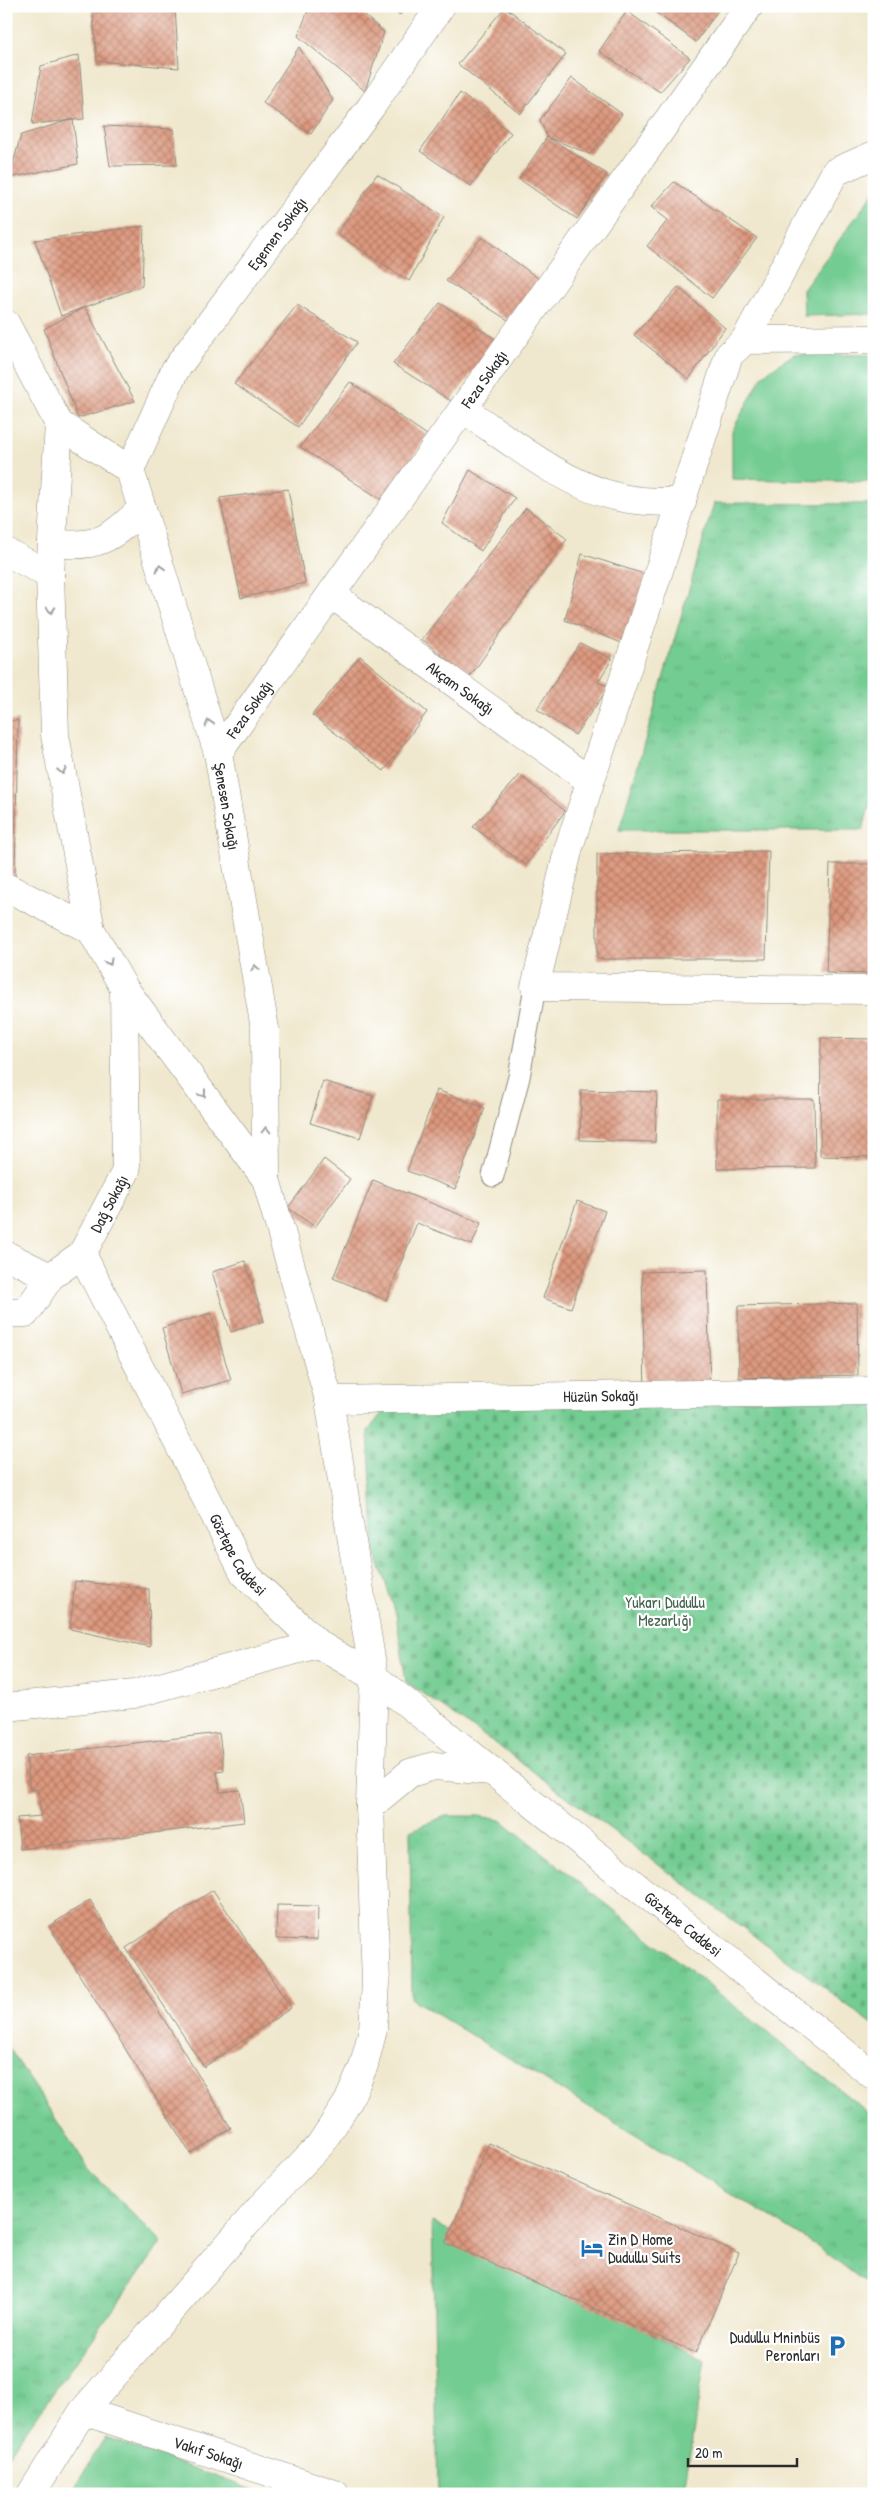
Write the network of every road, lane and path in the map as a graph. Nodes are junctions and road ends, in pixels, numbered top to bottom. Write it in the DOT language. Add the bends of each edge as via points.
graph roads {
  1 [pos="441,6"];
  2 [pos="749,6"];
  3 [pos="874,155"];
  4 [pos="6,324"];
  5 [pos="874,339"];
  6 [pos="745,340"];
  7 [pos="462,409"];
  8 [pos="60,424"];
  9 [pos="130,470"];
  10 [pos="682,502"];
  11 [pos="142,508"];
  12 [pos="52,544"];
  13 [pos="6,552"];
  14 [pos="50,575"];
  15 [pos="331,594"];
  16 [pos="218,753"];
  17 [pos="590,781"];
  18 [pos="6,887"];
  19 [pos="91,930"];
  20 [pos="535,987"];
  21 [pos="124,988"];
  22 [pos="874,990"];
  23 [pos="493,1176"];
  24 [pos="266,1179"];
  25 [pos="82,1254"];
  26 [pos="6,1255"];
  27 [pos="50,1277"];
  28 [pos="6,1313"];
  29 [pos="874,1391"];
  30 [pos="329,1400"];
  31 [pos="318,1644"];
  32 [pos="374,1677"];
  33 [pos="6,1707"];
  34 [pos="494,1772"];
  35 [pos="370,1806"];
  36 [pos="874,2076"];
  37 [pos="83,2411"];
  38 [pos="31,2494"];
  39 [pos="335,2494"];
  1 -- 9 [label="street, Egemen Sokağı" via="371,107 175,370"];
  2 -- 7 [label="street, Feza Sokağı"];
  3 -- 6 [label="street" via="835,172"];
  4 -- 8 [label="street"];
  5 -- 6 [label="street"];
  6 -- 10 [label="street" via="729,355"];
  7 -- 10 [label="street" via="566,478 592,489 619,498"];
  7 -- 15 [label="street, Feza Sokağı"];
  8 -- 9 [label="street"];
  8 -- 12 [label="street"];
  9 -- 11 [label="street, Şenesen Sokağı"];
  10 -- 17 [label="street"];
  11 -- 12 [label="street" via="122,528 97,542 78,547"];
  16 -- 11 [label="street, Şenesen Sokağı, one-way"];
  12 -- 14 [label="street"];
  13 -- 14 [label="street"];
  14 -- 19 [label="street, one-way" via="55,734"];
  15 -- 16 [label="street, Feza Sokağı"];
  15 -- 17 [label="street, Akçam Sokağı"];
  24 -- 16 [label="street, Şenesen Sokağı, one-way" via="265,1029"];
  17 -- 20 [label="street"];
  18 -- 19 [label="street"];
  19 -- 21 [label="street, one-way"];
  20 -- 22 [label="street"];
  20 -- 23 [label="lane" via="519,1077"];
  21 -- 24 [label="street, one-way"];
  21 -- 25 [label="street, Dağ Sokağı" via="126,1171"];
  24 -- 30 [label="street"];
  25 -- 27 [label="street, Dağ Sokağı"];
  25 -- 31 [label="street, Göztepe Caddesi" via="244,1573"];
  26 -- 27 [label="street"];
  27 -- 28 [label="street, Dağ Sokağı" via="26,1313"];
  29 -- 30 [label="street, Hüzün Sokağı"];
  30 -- 32 [label="street"];
  31 -- 32 [label="street, Göztepe Caddesi"];
  31 -- 33 [label="street" via="134,1694"];
  32 -- 34 [label="street, Göztepe Caddesi"];
  32 -- 35 [label="street"];
  34 -- 35 [label="street" via="434,1766 410,1773"];
  34 -- 36 [label="street, Göztepe Caddesi"];
  35 -- 37 [label="street" via="376,1983 373,2029 364,2065 348,2102 320,2145 268,2199"];
  37 -- 38 [label="street"];
  37 -- 39 [label="street, Vakıf Sokağı"];
}
